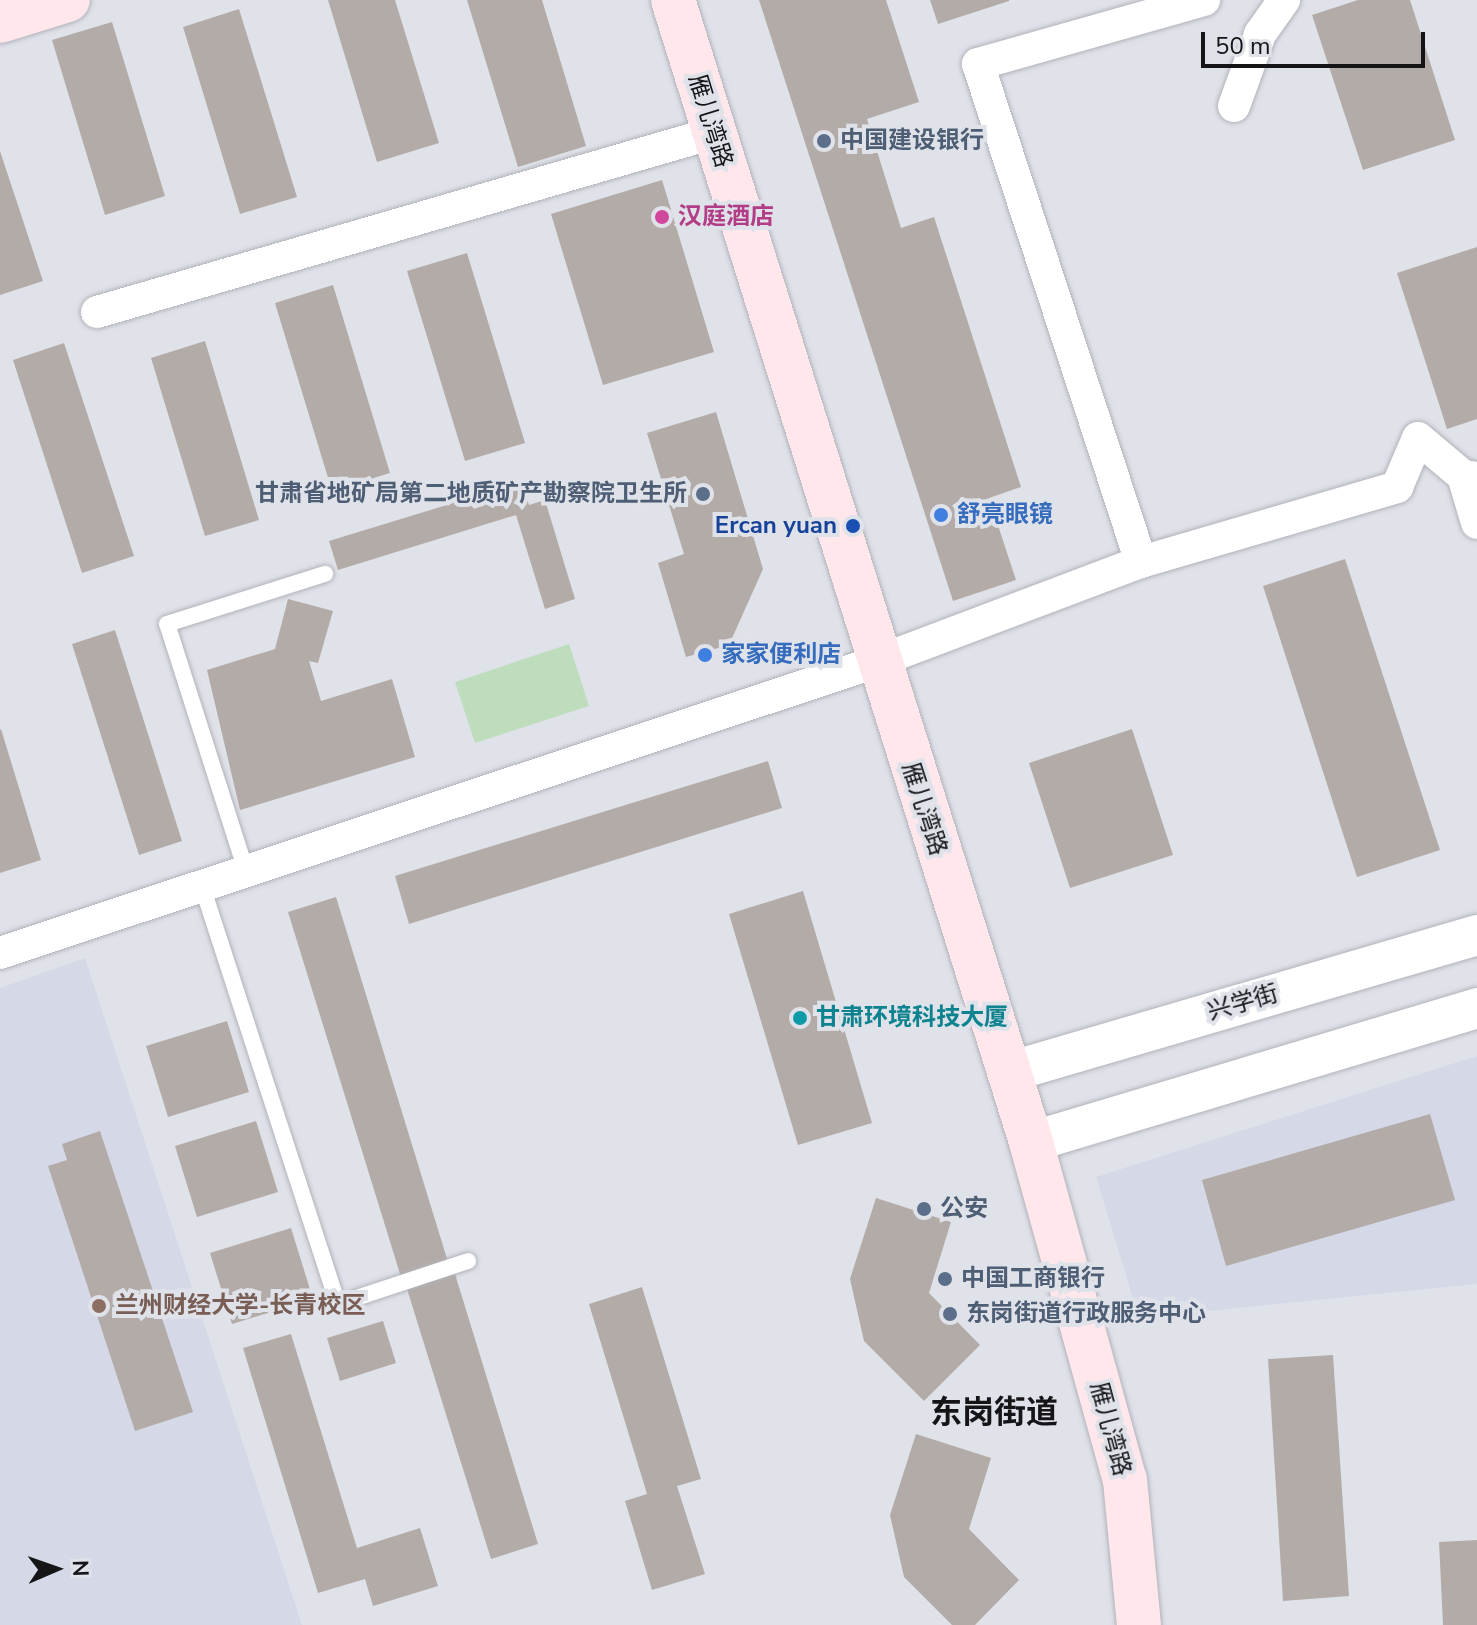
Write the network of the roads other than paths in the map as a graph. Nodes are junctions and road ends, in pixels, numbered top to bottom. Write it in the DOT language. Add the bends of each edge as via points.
graph roads {
  1 [pos="68,0"];
  2 [pos="673,0"];
  3 [pos="1204,0"];
  4 [pos="1284,0"];
  5 [pos="0,21"];
  6 [pos="1234,106"];
  7 [pos="713,133"];
  8 [pos="97,312"];
  9 [pos="1470,477"];
  10 [pos="1477,523"];
  11 [pos="1141,562"];
  12 [pos="325,574"];
  13 [pos="876,662"];
  14 [pos="246,871"];
  15 [pos="202,886"];
  16 [pos="1477,935"];
  17 [pos="0,953"];
  18 [pos="1477,1008"];
  19 [pos="1009,1072"];
  20 [pos="1031,1142"];
  21 [pos="468,1261"];
  22 [pos="1139,1625"];
  1 -- 5 [label="main road"];
  2 -- 7 [label="main road, 雁儿湾路"];
  3 -- 11 [label="street" via="978,64"];
  4 -- 6 [label="street" via="1260,34"];
  7 -- 8 [label="street"];
  7 -- 13 [label="main road, 雁儿湾路"];
  9 -- 10 [label="street"];
  9 -- 11 [label="street" via="1418,438 1397,487"];
  11 -- 13 [label="street"];
  12 -- 14 [label="lane" via="167,624"];
  13 -- 14 [label="street"];
  13 -- 19 [label="main road, 雁儿湾路"];
  14 -- 15 [label="street"];
  15 -- 17 [label="street"];
  15 -- 21 [label="lane" via="338,1304"];
  16 -- 19 [label="street, 兴学街"];
  18 -- 20 [label="street"];
  19 -- 20 [label="main road, 雁儿湾路"];
  20 -- 22 [label="main road, 雁儿湾路" via="1125,1480"];
}
